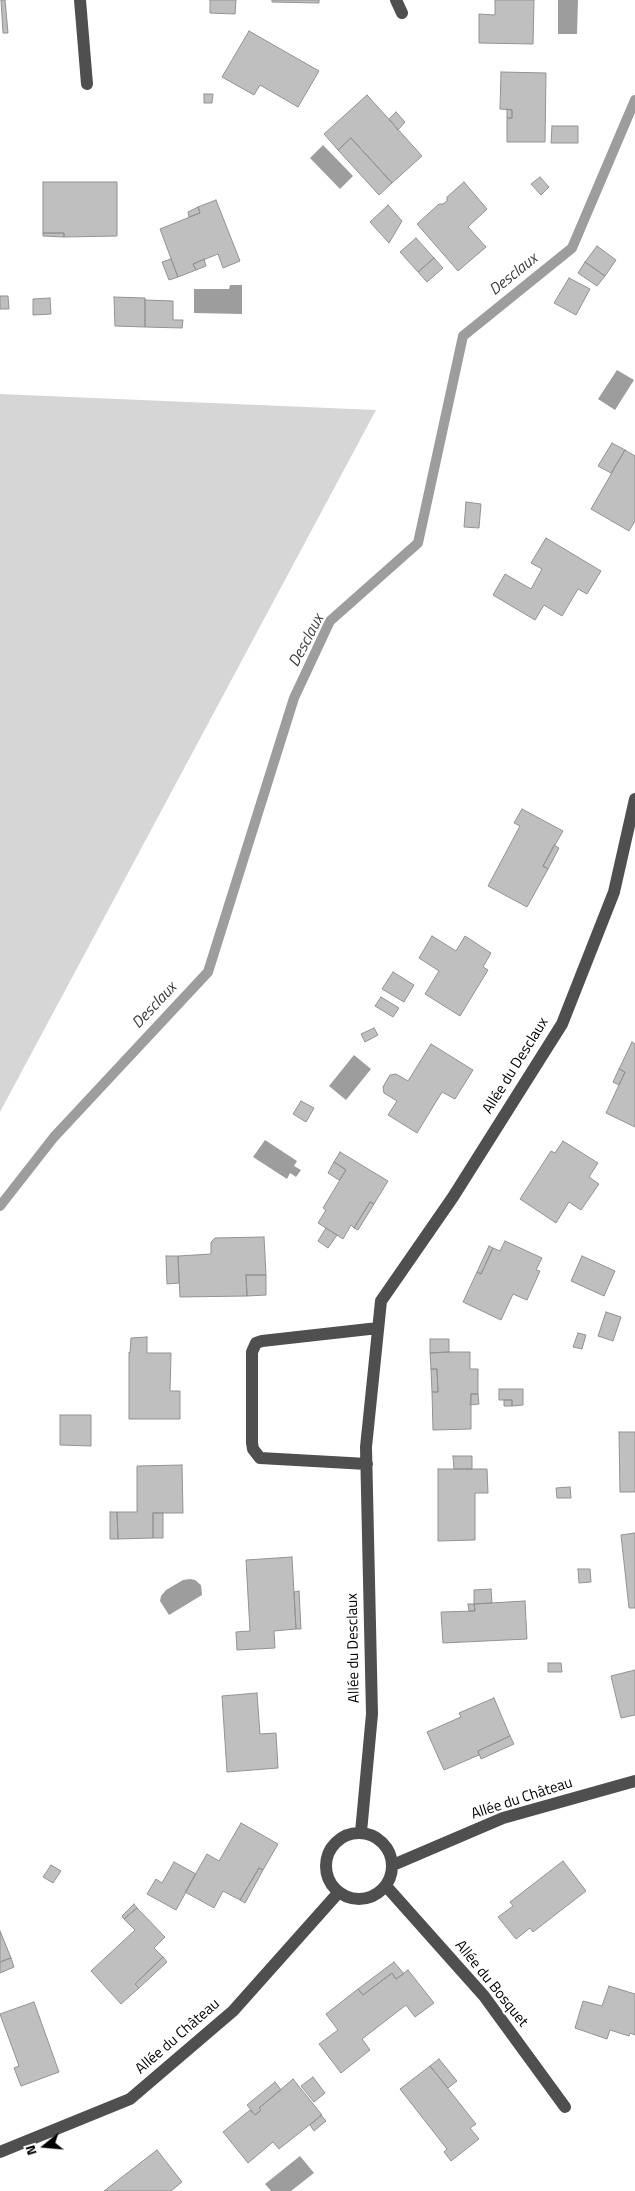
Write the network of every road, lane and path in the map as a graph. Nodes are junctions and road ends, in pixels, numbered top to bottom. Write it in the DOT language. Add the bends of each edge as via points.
graph roads {
  1 [pos="80,0"];
  2 [pos="396,0"];
  3 [pos="402,12"];
  4 [pos="87,84"];
  5 [pos="635,799"];
  6 [pos="378,1328"];
  7 [pos="367,1464"];
  8 [pos="635,1781"];
  9 [pos="361,1832"];
  10 [pos="393,1864"];
  11 [pos="386,1886"];
  12 [pos="339,1892"];
  13 [pos="565,2107"];
  14 [pos="0,2152"];
  1 -- 4 [label="street"];
  2 -- 3 [label="street"];
  5 -- 6 [label="street, Allée du Desclaux" via="614,892 562,1024 452,1197 381,1301"];
  6 -- 7 [label="street, Allée du Desclaux"];
  6 -- 7 [label="street" via="262,1341 256,1343 251,1358 252,1443 260,1458"];
  7 -- 9 [label="street, Allée du Desclaux" via="372,1714"];
  8 -- 10 [label="street, Allée du Château" via="503,1818"];
  9 -- 10 [label="street" via="371,1834 387,1846"];
  9 -- 12 [label="street" via="341,1838 328,1854 327,1875"];
  10 -- 11 [label="street"];
  11 -- 12 [label="street" via="373,1895 358,1899"];
  11 -- 13 [label="street, Allée du Bosquet" via="484,1996"];
  12 -- 14 [label="street, Allée du Château" via="233,2011 130,2099"];
}
